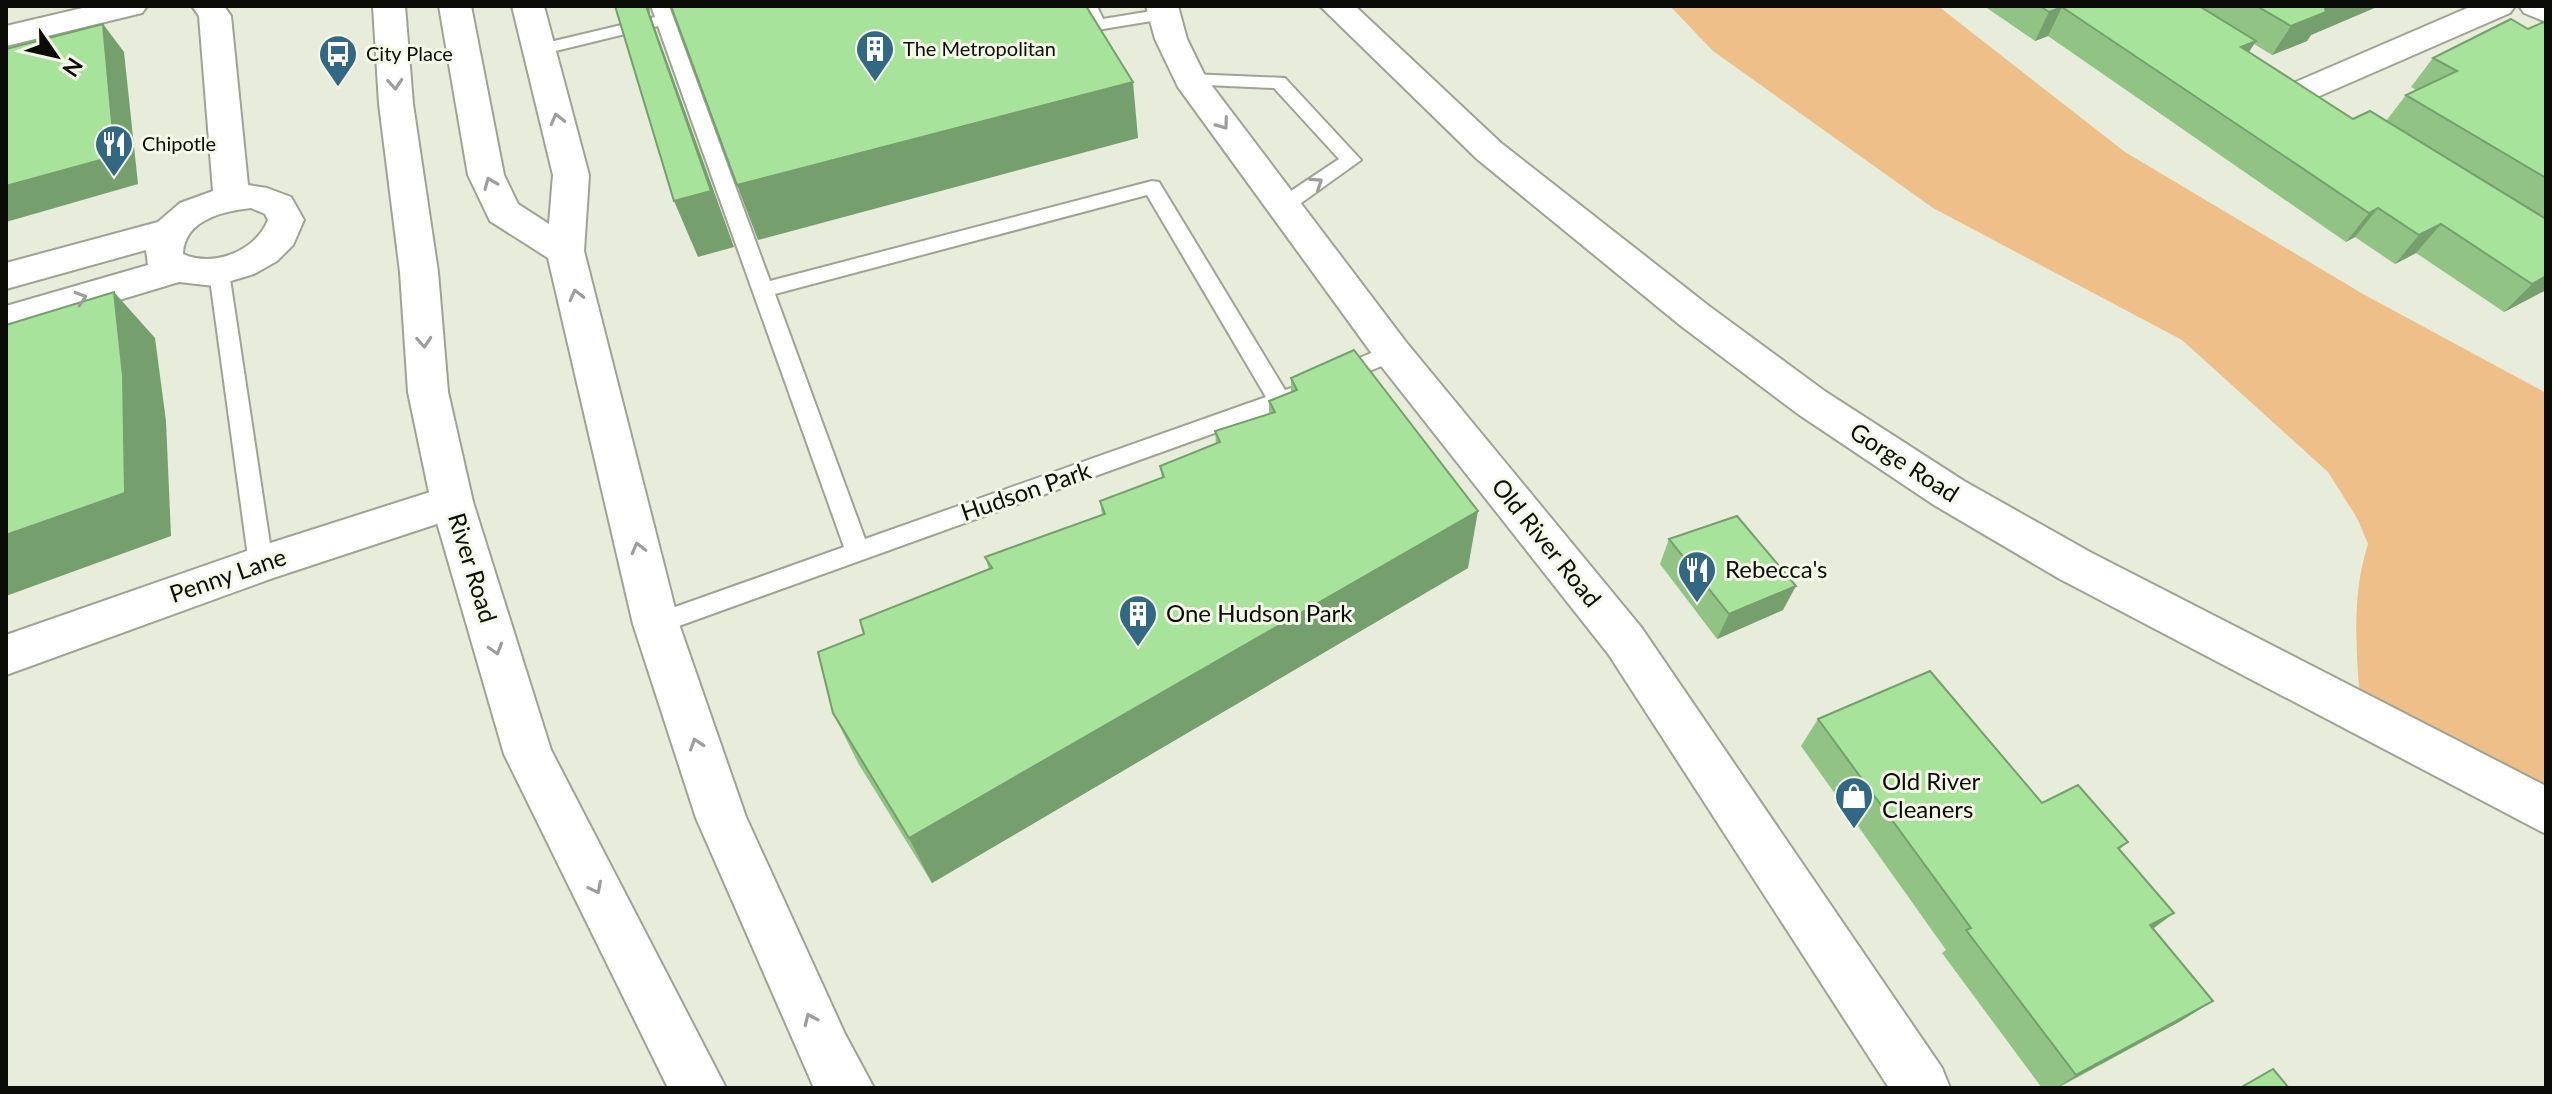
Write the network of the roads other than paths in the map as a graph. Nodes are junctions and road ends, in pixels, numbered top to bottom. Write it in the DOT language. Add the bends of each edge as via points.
graph roads {
  1 [pos="131,6"];
  2 [pos="208,6"];
  3 [pos="389,6"];
  4 [pos="455,6"];
  5 [pos="528,6"];
  6 [pos="1088,6"];
  7 [pos="1336,6"];
  8 [pos="2499,6"];
  9 [pos="2535,6"];
  10 [pos="1163,10"];
  11 [pos="2546,12"];
  12 [pos="667,13"];
  13 [pos="6,36"];
  14 [pos="539,50"];
  15 [pos="1190,80"];
  16 [pos="2303,91"];
  17 [pos="231,197"];
  18 [pos="1283,206"];
  19 [pos="170,231"];
  20 [pos="565,251"];
  21 [pos="175,270"];
  22 [pos="219,272"];
  23 [pos="6,276"];
  24 [pos="763,290"];
  25 [pos="6,320"];
  26 [pos="1388,346"];
  27 [pos="1281,402"];
  28 [pos="452,502"];
  29 [pos="858,552"];
  30 [pos="261,564"];
  31 [pos="656,624"];
  32 [pos="6,655"];
  33 [pos="2546,811"];
  34 [pos="698,1088"];
  35 [pos="846,1088"];
  36 [pos="1922,1088"];
  1 -- 13 [label="main road"];
  2 -- 17 [label="main road" via="215,16"];
  3 -- 28 [label="main road, River Road, one-way" via="428,392"];
  20 -- 4 [label="main road, one-way" via="503,212 497,200 486,175"];
  5 -- 14 [label="main road"];
  6 -- 10 [label="lane" via="1097,25"];
  7 -- 33 [label="main road, Gorge Road" via="1489,151 1812,403 1949,493 2074,565"];
  8 -- 16 [label="main road"];
  9 -- 11 [label="main road"];
  10 -- 15 [label="main road, Old River Road"];
  12 -- 14 [label="lane"];
  12 -- 24 [label="lane"];
  20 -- 14 [label="main road, one-way" via="571,175"];
  15 -- 18 [label="main road, Old River Road, one-way"];
  18 -- 15 [label="lane, one-way" via="1351,160 1279,82"];
  17 -- 19 [label="main road" via="196,210"];
  17 -- 22 [label="main road" via="273,199 285,209 288,222 266,252"];
  18 -- 26 [label="main road, Old River Road"];
  19 -- 21 [label="main road" via="162,246 164,260"];
  19 -- 23 [label="main road"];
  31 -- 20 [label="main road, one-way"];
  21 -- 22 [label="main road"];
  25 -- 21 [label="main road, one-way"];
  22 -- 30 [label="lane"];
  24 -- 27 [label="lane" via="1152,187"];
  24 -- 29 [label="lane"];
  26 -- 27 [label="lane, Hudson Park"];
  26 -- 36 [label="main road, Old River Road" via="1625,641"];
  27 -- 29 [label="lane, Hudson Park"];
  28 -- 30 [label="main road, Penny Lane"];
  28 -- 34 [label="main road, River Road, one-way" via="528,754"];
  29 -- 31 [label="lane, Hudson Park"];
  30 -- 32 [label="main road, Penny Lane"];
  35 -- 31 [label="main road, one-way" via="825,1054 721,818"];
}
